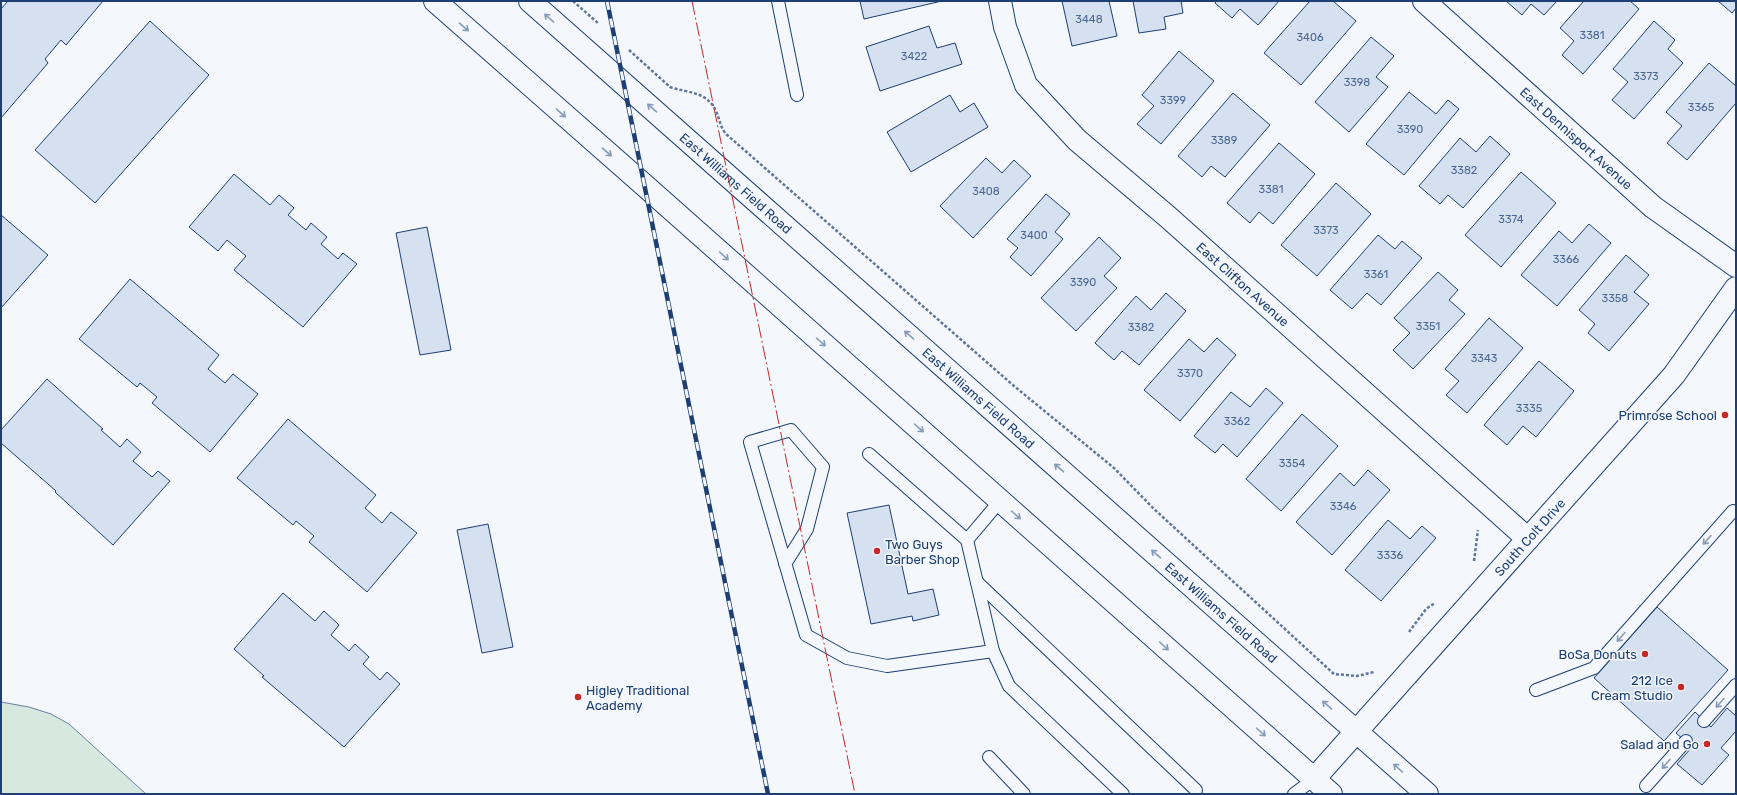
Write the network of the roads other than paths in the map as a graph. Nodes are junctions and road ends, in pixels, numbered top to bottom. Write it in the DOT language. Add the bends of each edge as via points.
graph roads {
  1 [pos="435,1"];
  2 [pos="530,1"];
  3 [pos="778,1"];
  4 [pos="1000,1"];
  5 [pos="1424,1"];
  6 [pos="796,95"];
  7 [pos="1736,266"];
  8 [pos="1736,288"];
  9 [pos="869,454"];
  10 [pos="1000,501"];
  11 [pos="1733,511"];
  12 [pos="1528,539"];
  13 [pos="967,540"];
  14 [pos="785,564"];
  15 [pos="977,582"];
  16 [pos="993,651"];
  17 [pos="1736,685"];
  18 [pos="1536,690"];
  19 [pos="1704,720"];
  20 [pos="1356,731"];
  21 [pos="1686,742"];
  22 [pos="989,757"];
  23 [pos="1314,779"];
  24 [pos="1646,786"];
  25 [pos="1196,790"];
  26 [pos="1024,794"];
  27 [pos="1123,794"];
  28 [pos="1294,794"];
  29 [pos="1331,794"];
  30 [pos="1427,794"];
  1 -- 10 [label="main road, one-way"];
  20 -- 2 [label="main road, East Williams Field Road, one-way"];
  3 -- 6 [label="lane"];
  4 -- 12 [label="main road, East Clifton Avenue" via="1005,27 1026,85 1077,140 1168,217"];
  5 -- 7 [label="main road, East Dennisport Avenue" via="1653,207"];
  8 -- 12 [label="main road, South Colt Drive" via="1674,375"];
  9 -- 13 [label="lane"];
  10 -- 13 [label="lane"];
  10 -- 23 [label="main road, one-way"];
  11 -- 18 [label="lane, one-way" via="1594,668"];
  12 -- 20 [label="main road, South Colt Drive"];
  13 -- 15 [label="lane"];
  14 -- 14 [label="lane" via="750,442 791,430 823,467 807,529"];
  14 -- 16 [label="lane" via="806,635 847,658 887,666"];
  15 -- 16 [label="lane"];
  15 -- 25 [label="lane"];
  16 -- 27 [label="lane" via="1009,686"];
  17 -- 19 [label="lane, one-way"];
  20 -- 23 [label="main road, South Colt Drive"];
  30 -- 20 [label="main road, East Williams Field Road, one-way"];
  21 -- 24 [label="lane, one-way"];
  22 -- 26 [label="lane"];
  23 -- 28 [label="lane"];
  23 -- 29 [label="main road"];
}
